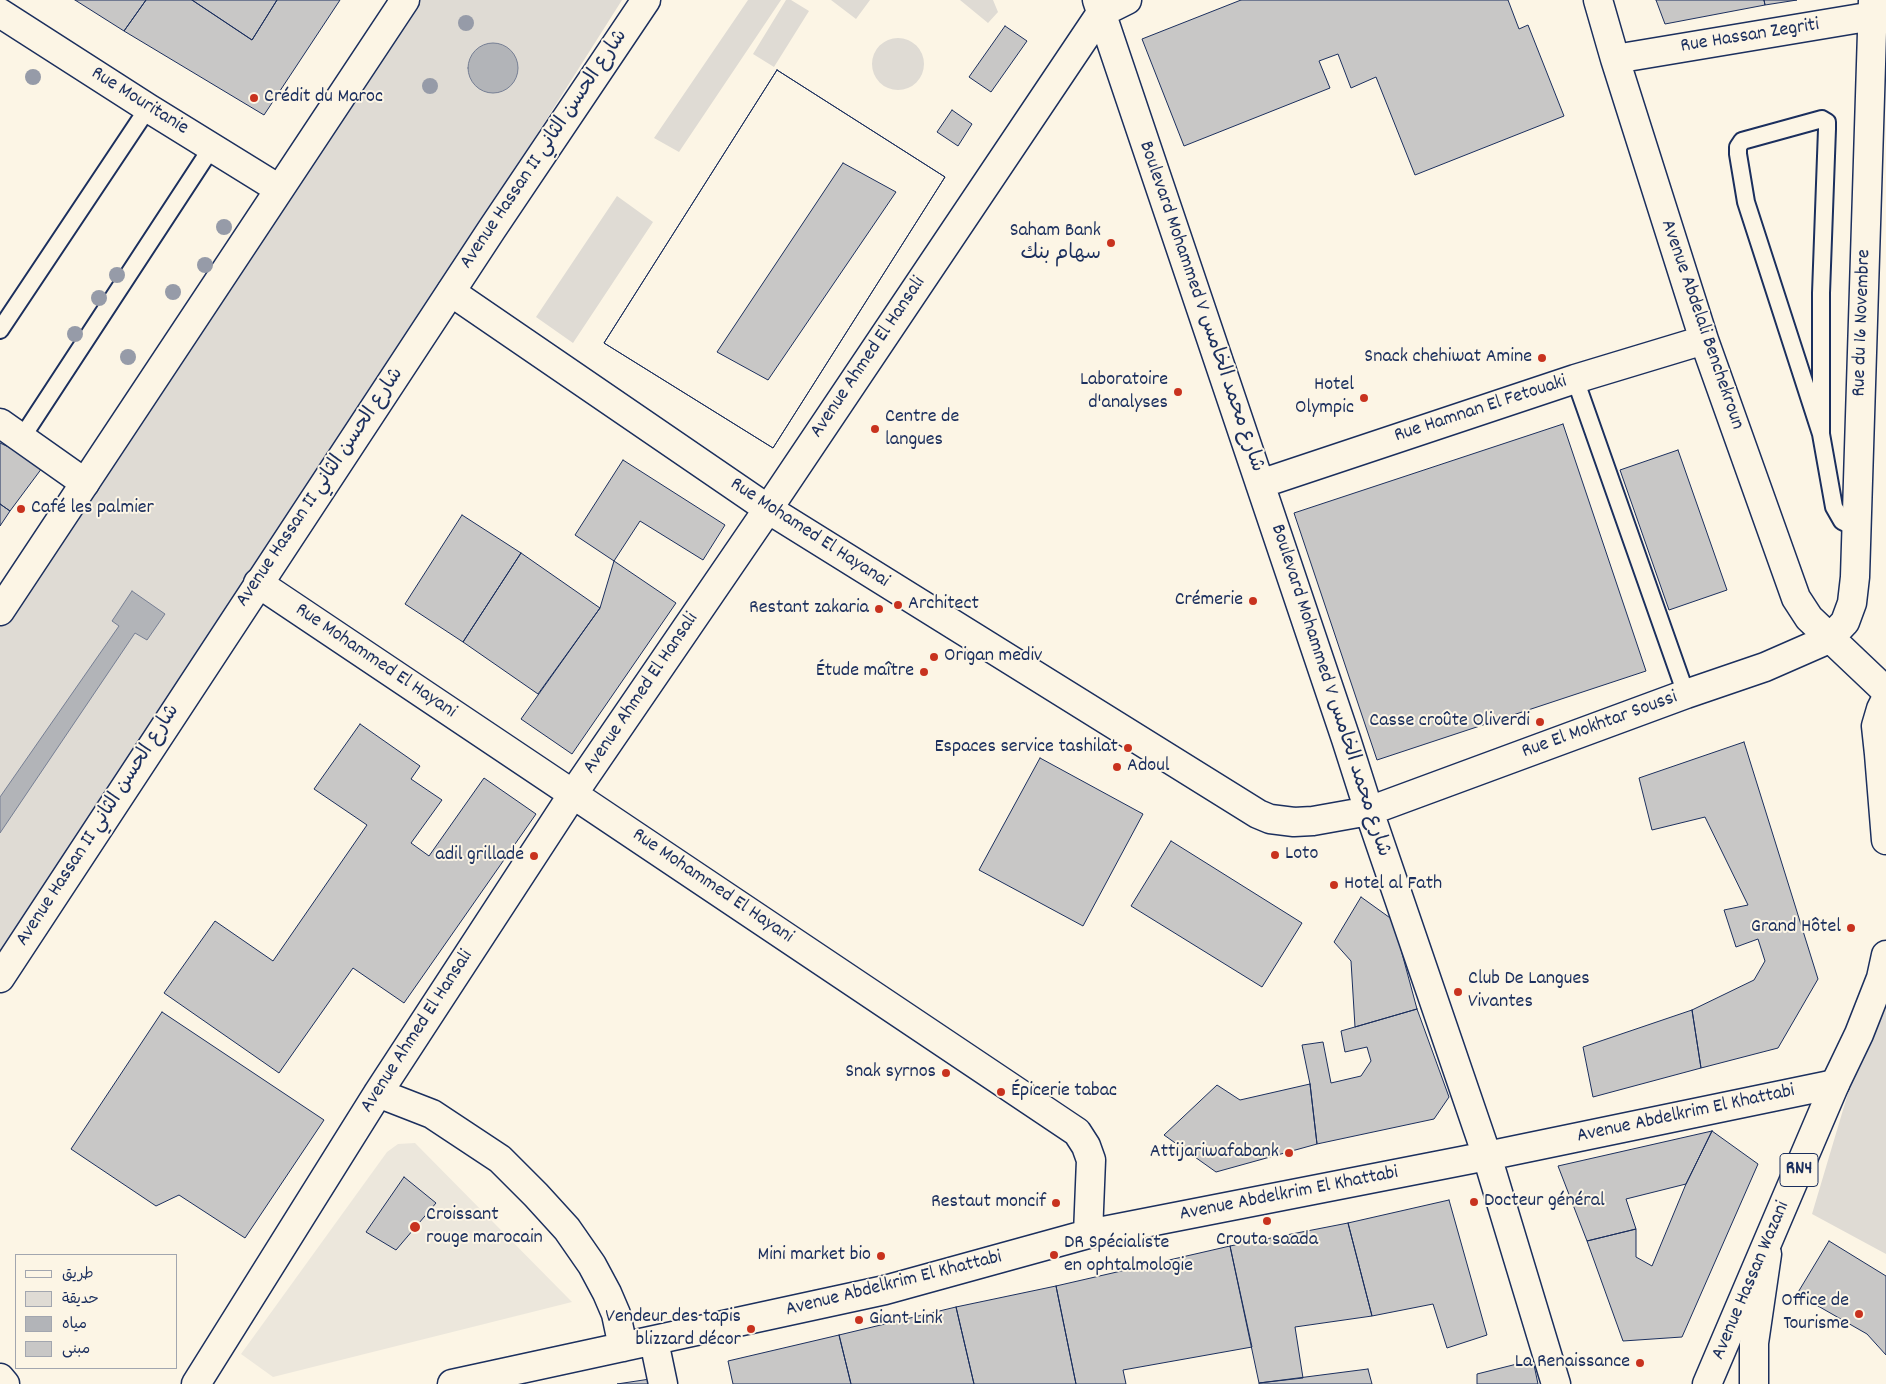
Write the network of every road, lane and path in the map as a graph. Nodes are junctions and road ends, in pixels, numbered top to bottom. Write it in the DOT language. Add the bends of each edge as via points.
graph roads {
  1 [pos="405,0"];
  2 [pos="646,0"];
  3 [pos="1128,0"];
  4 [pos="1598,0"];
  5 [pos="1099,6"];
  6 [pos="1877,11"];
  7 [pos="0,13"];
  8 [pos="1615,59"];
  9 [pos="148,108"];
  10 [pos="212,147"];
  11 [pos="279,189"];
  12 [pos="451,292"];
  13 [pos="0,330"];
  14 [pos="1704,340"];
  15 [pos="1575,379"];
  16 [pos="11,431"];
  17 [pos="1821,434"];
  18 [pos="85,483"];
  19 [pos="1260,484"];
  20 [pos="768,509"];
  21 [pos="1856,528"];
  22 [pos="258,583"];
  23 [pos="0,611"];
  24 [pos="1829,639"];
  25 [pos="1886,691"];
  26 [pos="1686,694"];
  27 [pos="1886,699"];
  28 [pos="1883,762"];
  29 [pos="573,794"];
  30 [pos="1369,811"];
  31 [pos="1886,840"];
  32 [pos="1886,955"];
  33 [pos="0,978"];
  34 [pos="1836,1084"];
  35 [pos="378,1093"];
  36 [pos="1487,1156"];
  37 [pos="1088,1234"];
  38 [pos="1768,1243"];
  39 [pos="654,1341"];
  40 [pos="623,1347"];
  41 [pos="0,1378"];
  42 [pos="5,1384"];
  43 [pos="196,1384"];
  44 [pos="452,1384"];
  45 [pos="663,1384"];
  46 [pos="1556,1384"];
  47 [pos="1706,1384"];
  48 [pos="1754,1384"];
  1 -- 11 [label="street"];
  2 -- 12 [label="street, Avenue Hassan II شارع الحسن الثاني"];
  3 -- 5 [label="street"];
  4 -- 8 [label="street, Avenue Abdelali Benchekroun"];
  5 -- 19 [label="street, Boulevard Mohammed V شارع محمد الخامس"];
  5 -- 20 [label="street, Avenue Ahmed El Hansali"];
  6 -- 8 [label="street, Rue Hassan Zegriti"];
  6 -- 21 [label="street, Rue du 16 Novembre"];
  7 -- 9 [label="street, Rue Mouritanie"];
  8 -- 14 [label="street, Avenue Abdelali Benchekroun"];
  9 -- 10 [label="street, Rue Mouritanie"];
  9 -- 13 [label="lane"];
  10 -- 11 [label="street, Rue Mouritanie"];
  10 -- 16 [label="lane"];
  11 -- 18 [label="street"];
  12 -- 20 [label="street, Rue Mohamed El Hayanai"];
  12 -- 22 [label="street, Avenue Hassan II شارع الحسن الثاني"];
  14 -- 15 [label="street, Rue Hamnan El Fetouaki"];
  14 -- 24 [label="street, Avenue Abdelali Benchekroun" via="1796,598"];
  15 -- 19 [label="street, Rue Hamnan El Fetouaki"];
  15 -- 26 [label="lane"];
  16 -- 18 [label="street"];
  17 -- 17 [label="lane" via="1746,202 1738,147 1742,141 1822,119 1827,129 1821,293"];
  17 -- 21 [label="lane" via="1834,507 1842,521"];
  18 -- 23 [label="street"];
  19 -- 30 [label="street, Boulevard Mohammed V شارع محمد الخامس"];
  20 -- 29 [label="street, Avenue Ahmed El Hansali"];
  20 -- 30 [label="street, Rue Mohamed El Hayanai" via="1258,814 1270,819 1313,822"];
  21 -- 24 [label="street, Rue du 16 Novembre" via="1852,603 1845,622"];
  22 -- 29 [label="street, Rue Mohammed El Hayani"];
  22 -- 33 [label="street, Avenue Hassan II شارع الحسن الثاني"];
  24 -- 25 [label="street, Avenue Abdelali Benchekroun"];
  24 -- 26 [label="street, Rue El Mokhtar Soussi" via="1765,668"];
  26 -- 30 [label="street, Rue El Mokhtar Soussi"];
  27 -- 28 [label="street" via="1876,726"];
  28 -- 31 [label="street"];
  29 -- 35 [label="street, Avenue Ahmed El Hansali"];
  29 -- 37 [label="street, Rue Mohammed El Hayani" via="1078,1132 1091,1160"];
  30 -- 36 [label="street, Boulevard Mohammed V شارع محمد الخامس"];
  32 -- 34 [label="street, Avenue Hassan Wazani / RN4" via="1881,978"];
  34 -- 36 [label="street, Avenue Abdelkrim El Khattabi"];
  34 -- 38 [label="street, Avenue Hassan Wazani / RN4"];
  35 -- 40 [label="street" via="432,1114 500,1159 536,1195 567,1229 607,1292"];
  35 -- 43 [label="street, Avenue Ahmed El Hansali"];
  36 -- 37 [label="street, Avenue Abdelkrim El Khattabi"];
  36 -- 46 [label="street, Boulevard Mohammed V شارع محمد الخامس"];
  37 -- 39 [label="street, Avenue Abdelkrim El Khattabi" via="885,1290"];
  38 -- 47 [label="street, Avenue Hassan Wazani / RN4"];
  38 -- 48 [label="street" via="1754,1343"];
  39 -- 40 [label="street, Avenue Abdelkrim El Khattabi"];
  39 -- 45 [label="street"];
  40 -- 44 [label="street, Avenue Abdelkrim El Khattabi"];
  41 -- 42 [label="street"];
}
